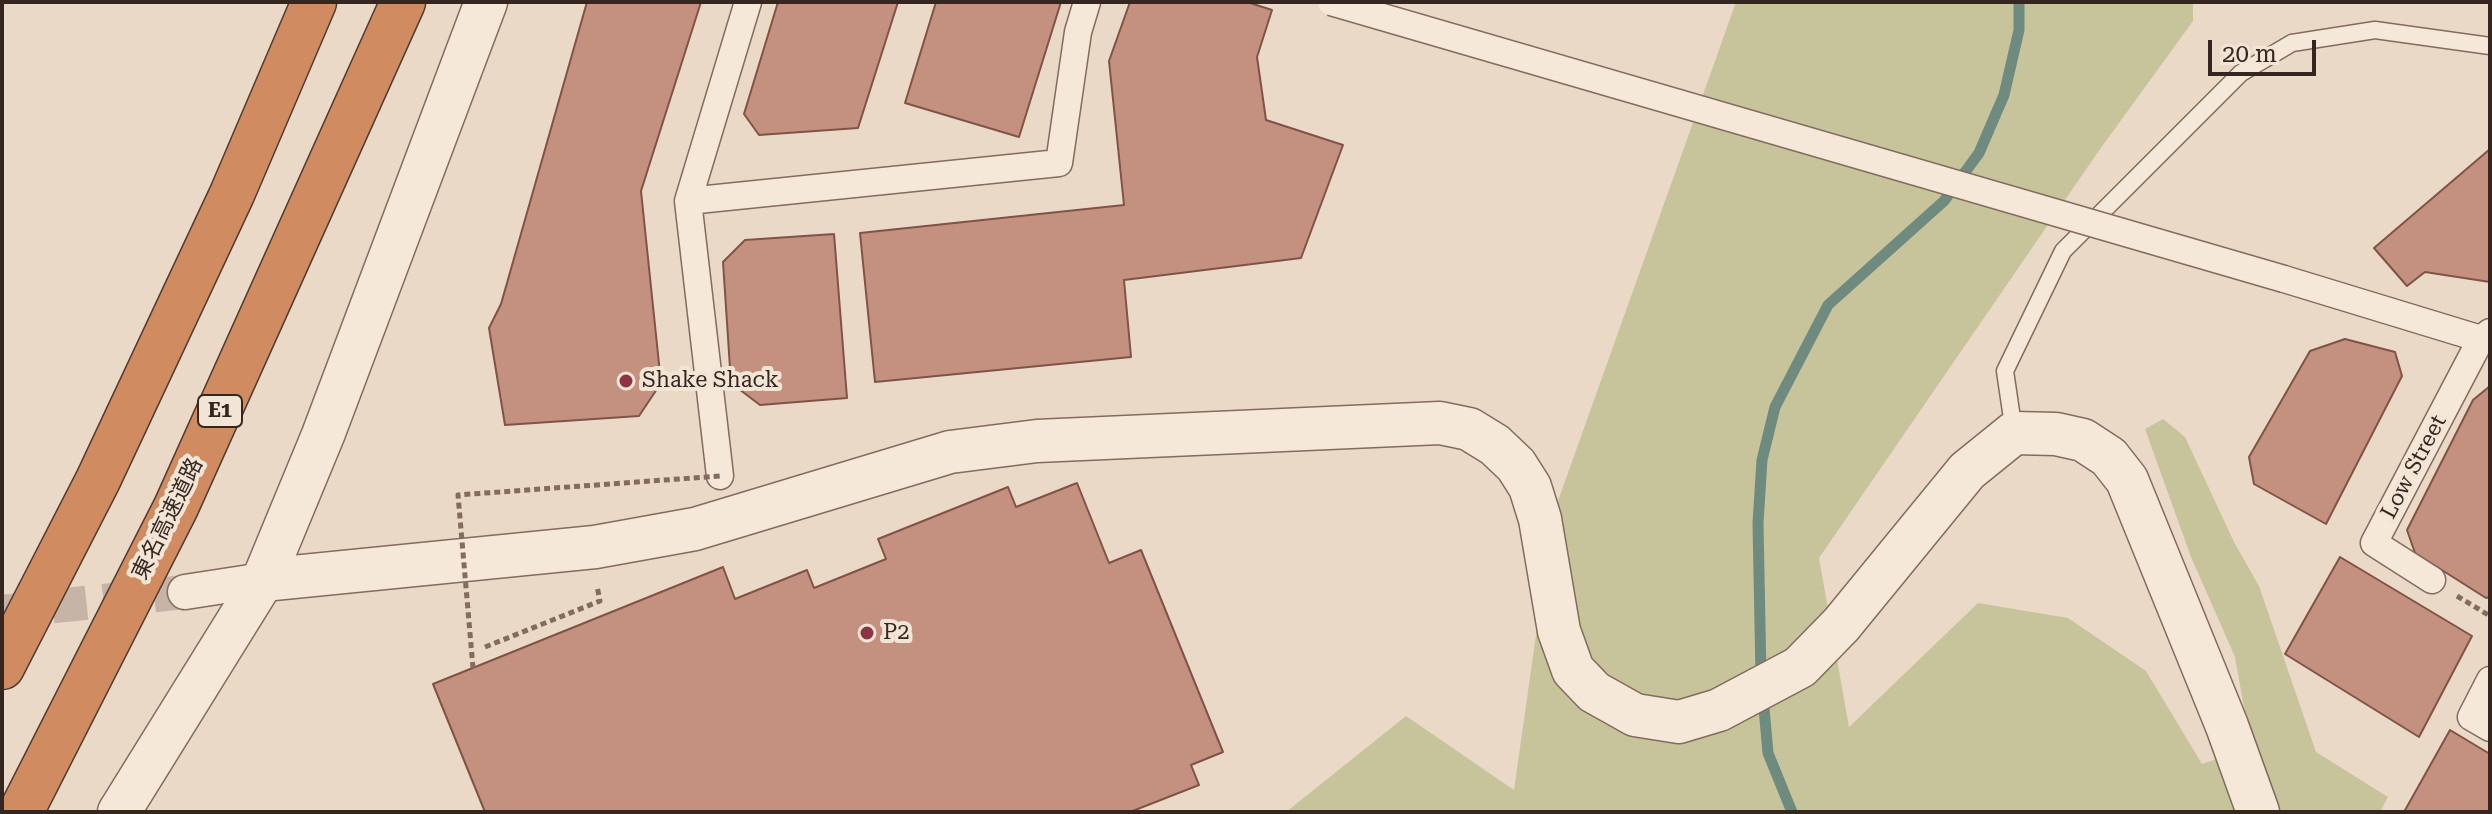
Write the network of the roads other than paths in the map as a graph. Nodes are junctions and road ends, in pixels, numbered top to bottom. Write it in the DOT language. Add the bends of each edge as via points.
graph roads {
  1 [pos="314,2"];
  2 [pos="403,2"];
  3 [pos="486,2"];
  4 [pos="748,2"];
  5 [pos="1087,2"];
  6 [pos="1331,2"];
  7 [pos="2490,46"];
  8 [pos="688,201"];
  9 [pos="2486,335"];
  10 [pos="2014,433"];
  11 [pos="720,476"];
  12 [pos="263,580"];
  13 [pos="2432,580"];
  14 [pos="185,592"];
  15 [pos="2,667"];
  16 [pos="2490,680"];
  17 [pos="2490,728"];
  18 [pos="21,812"];
  19 [pos="119,812"];
  20 [pos="2258,812"];
  1 -- 15 [label="highway" via="232,194 98,480"];
  2 -- 18 [label="highway, 東名高速道路 / E1" via="176,507"];
  3 -- 12 [label="street"];
  4 -- 8 [label="street"];
  5 -- 8 [label="street" via="1059,163"];
  6 -- 9 [label="street, bridge"];
  7 -- 10 [label="lane" via="2375,30 2292,43 2241,73 2063,251 2005,371"];
  8 -- 11 [label="street"];
  9 -- 13 [label="street, Low Street" via="2374,543"];
  10 -- 12 [label="street" via="1967,471 1841,625 1794,657 1705,690 1677,710 1594,692 1573,670 1559,631 1530,487 1495,445 1469,429 1440,423 1037,441 965,450 695,529 595,547"];
  10 -- 20 [label="street" via="2083,440 2109,457 2127,480"];
  12 -- 14 [label="street"];
  12 -- 19 [label="street"];
  16 -- 17 [label="street" via="2471,717"];
}
